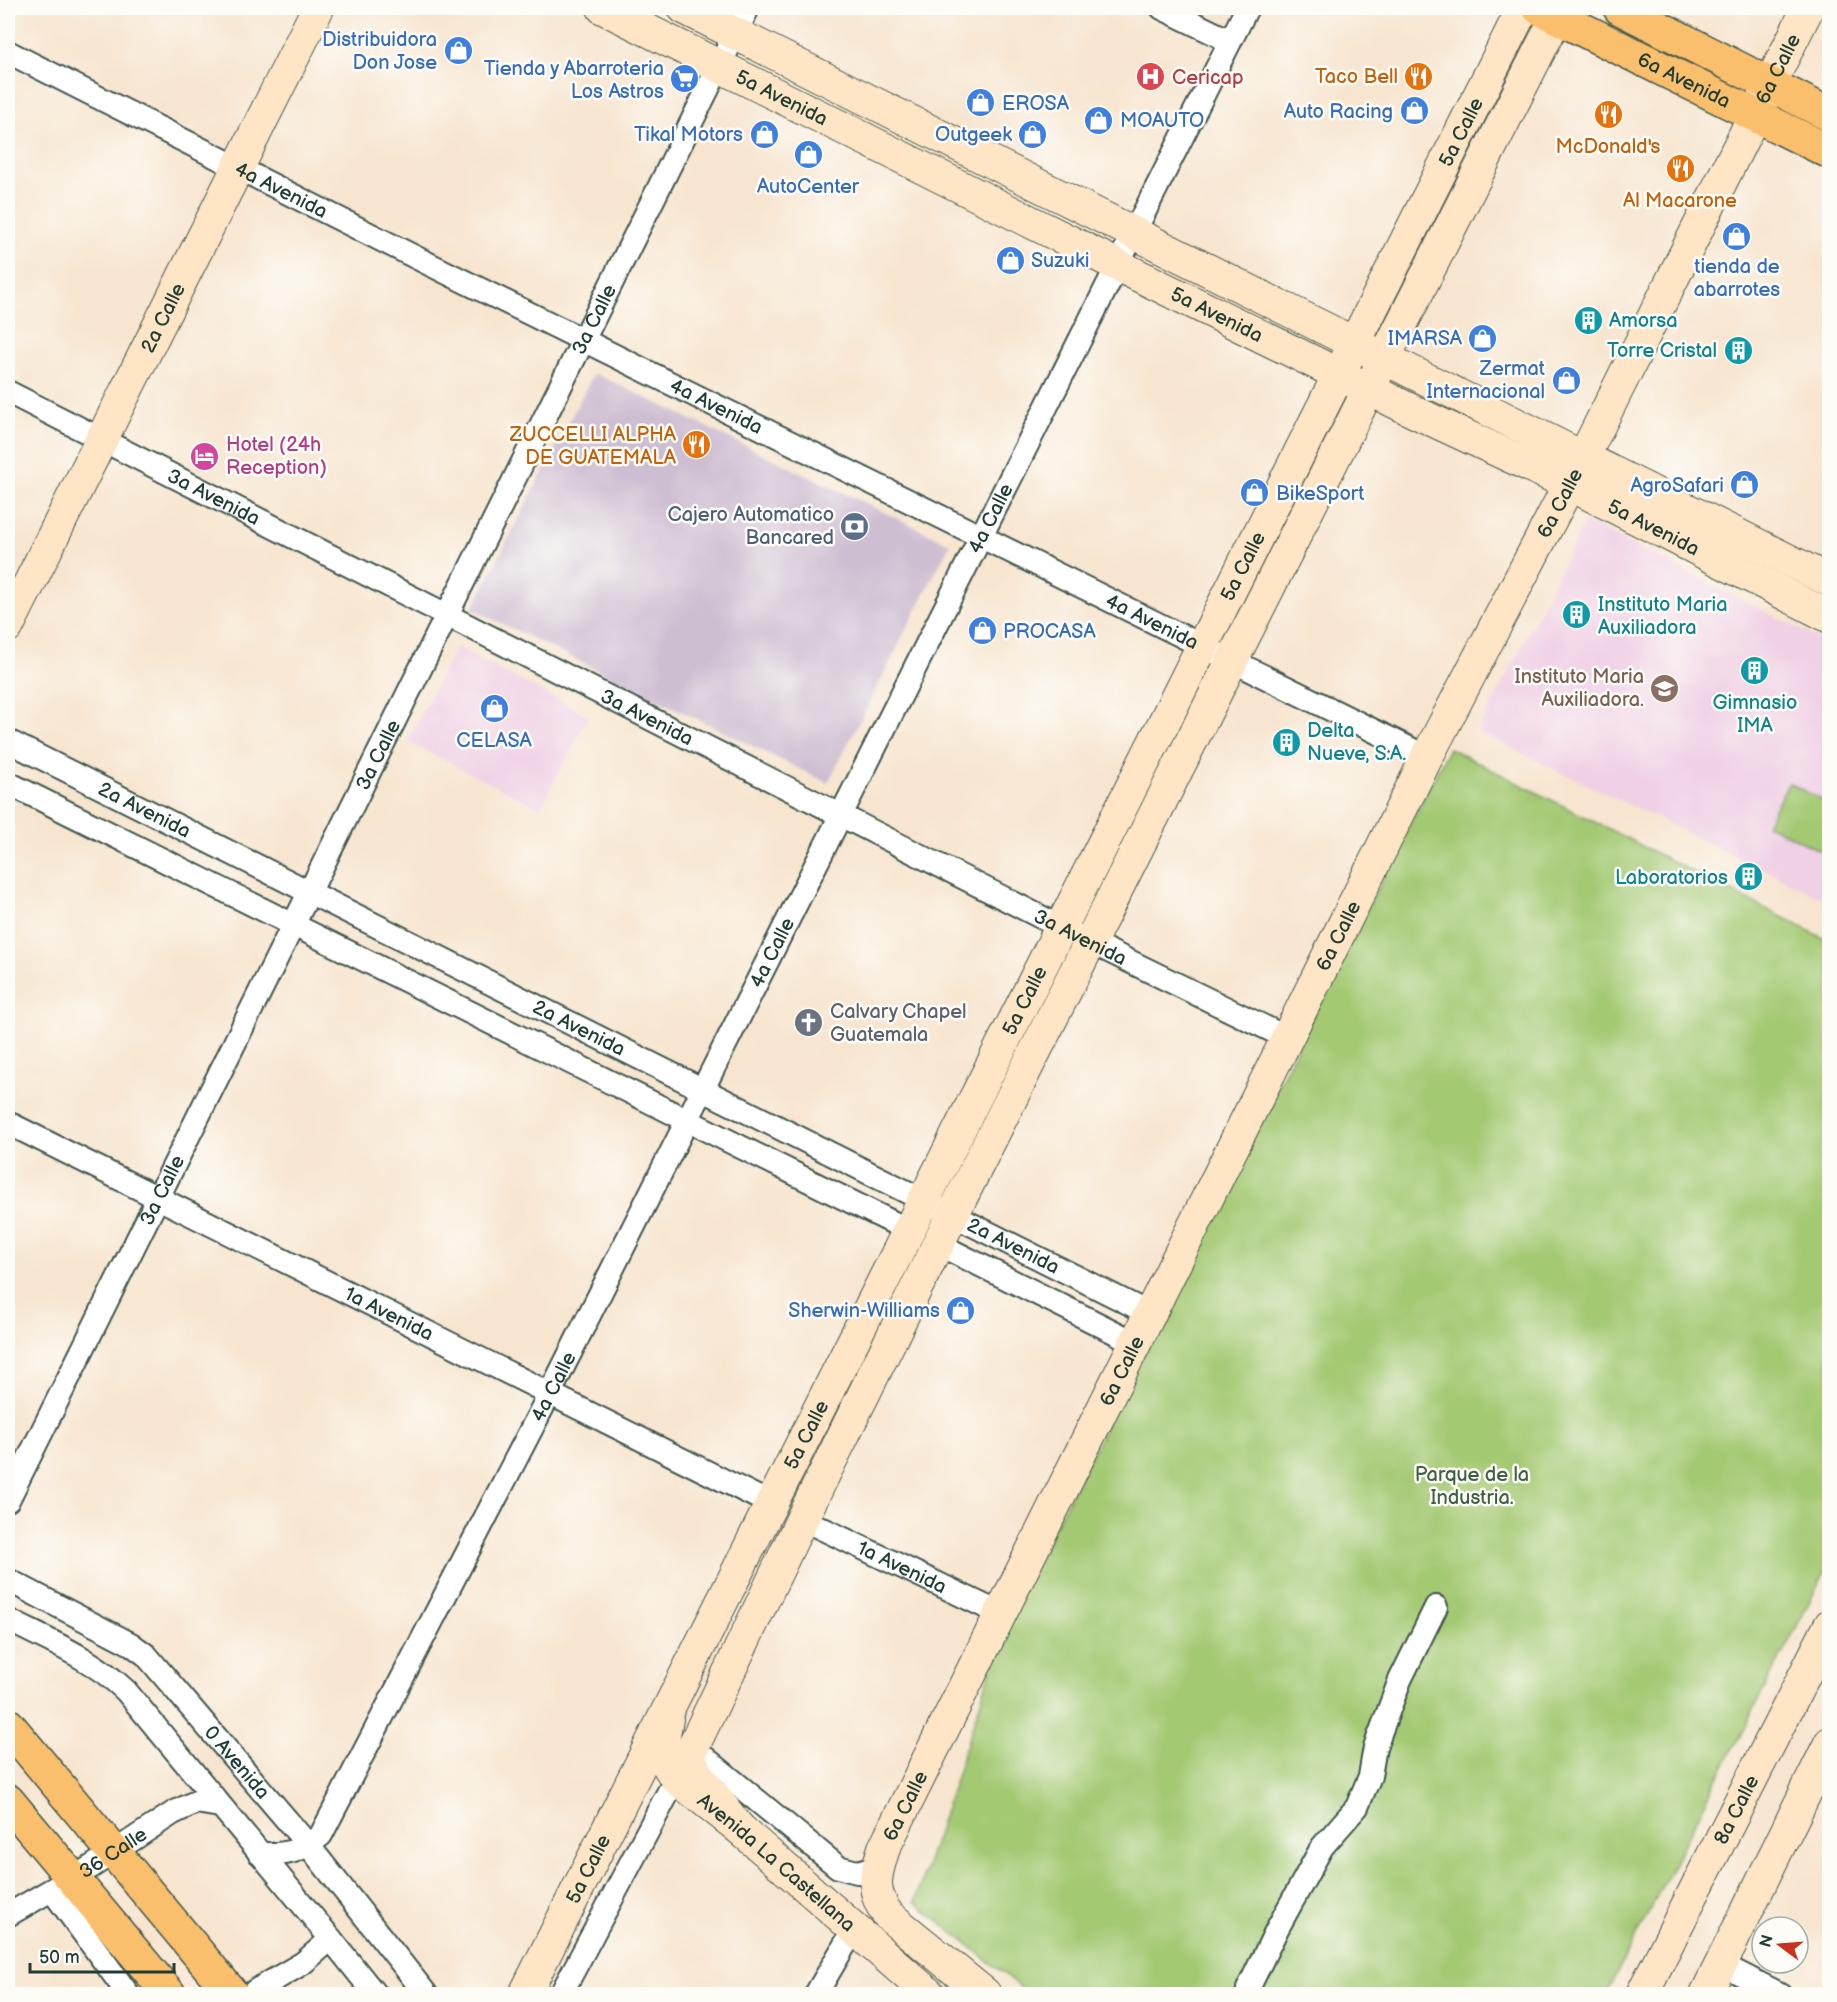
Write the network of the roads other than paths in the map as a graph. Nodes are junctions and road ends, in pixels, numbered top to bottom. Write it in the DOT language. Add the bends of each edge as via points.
graph roads {
  1 [pos="318,8"];
  2 [pos="684,8"];
  3 [pos="1162,8"];
  4 [pos="1247,8"];
  5 [pos="1523,8"];
  6 [pos="1620,8"];
  7 [pos="1808,8"];
  8 [pos="618,11"];
  9 [pos="1552,11"];
  10 [pos="742,20"];
  11 [pos="1230,41"];
  12 [pos="8,52"];
  13 [pos="720,66"];
  14 [pos="1769,85"];
  15 [pos="1754,115"];
  16 [pos="1830,115"];
  17 [pos="1830,152"];
  18 [pos="237,169"];
  19 [pos="1133,233"];
  20 [pos="1116,266"];
  21 [pos="583,340"];
  22 [pos="1354,344"];
  23 [pos="1384,359"];
  24 [pos="1339,374"];
  25 [pos="1368,389"];
  26 [pos="8,392"];
  27 [pos="101,440"];
  28 [pos="1576,471"];
  29 [pos="980,537"];
  30 [pos="1830,581"];
  31 [pos="447,615"];
  32 [pos="1830,617"];
  33 [pos="8,626"];
  34 [pos="1201,647"];
  35 [pos="1232,661"];
  36 [pos="8,741"];
  37 [pos="1427,757"];
  38 [pos="8,783"];
  39 [pos="840,815"];
  40 [pos="309,892"];
  41 [pos="293,925"];
  42 [pos="1061,927"];
  43 [pos="1090,942"];
  44 [pos="1287,1038"];
  45 [pos="703,1089"];
  46 [pos="687,1120"];
  47 [pos="8,1123"];
  48 [pos="158,1197"];
  49 [pos="924,1200"];
  50 [pos="953,1215"];
  51 [pos="909,1230"];
  52 [pos="938,1245"];
  53 [pos="1150,1314"];
  54 [pos="1136,1343"];
  55 [pos="549,1393"];
  56 [pos="8,1500"];
  57 [pos="771,1504"];
  58 [pos="802,1519"];
  59 [pos="8,1580"];
  60 [pos="1436,1607"];
  61 [pos="1002,1614"];
  62 [pos="8,1620"];
  63 [pos="1826,1639"];
  64 [pos="668,1709"];
  65 [pos="8,1725"];
  66 [pos="1830,1743"];
  67 [pos="693,1764"];
  68 [pos="8,1801"];
  69 [pos="220,1806"];
  70 [pos="309,1845"];
  71 [pos="115,1852"];
  72 [pos="259,1853"];
  73 [pos="878,1867"];
  74 [pos="62,1884"];
  75 [pos="8,1915"];
  76 [pos="854,1929"];
  77 [pos="331,1939"];
  78 [pos="1721,1964"];
  79 [pos="1248,1989"];
  80 [pos="243,1993"];
  81 [pos="128,1995"];
  82 [pos="169,1995"];
  83 [pos="375,1995"];
  84 [pos="426,1995"];
  85 [pos="525,1995"];
  86 [pos="561,1995"];
  87 [pos="816,1995"];
  88 [pos="929,1995"];
  89 [pos="985,1995"];
  90 [pos="1642,1995"];
  91 [pos="1706,1995"];
  92 [pos="1780,1995"];
  1 -- 18 [label="main road, 2a Calle"];
  2 -- 10 [label="main road, 5a Avenida"];
  3 -- 11 [label="street"];
  4 -- 11 [label="street, 4a Calle"];
  5 -- 22 [label="main road, 5a Calle"];
  6 -- 14 [label="main road, 6a Avenida"];
  7 -- 14 [label="main road, 6a Calle"];
  8 -- 13 [label="main road, 5a Avenida"];
  9 -- 15 [label="main road, 6a Avenida"];
  9 -- 23 [label="main road, 5a Calle"];
  10 -- 13 [label="street, 3a Calle"];
  10 -- 19 [label="main road, 5a Avenida"];
  11 -- 19 [label="street, 4a Calle"];
  12 -- 18 [label="street, 4a Avenida"];
  13 -- 20 [label="main road, 5a Avenida"];
  13 -- 21 [label="street, 3a Calle"];
  14 -- 15 [label="main road, 6a Calle"];
  14 -- 16 [label="main road, 6a Avenida"];
  15 -- 17 [label="main road, 6a Avenida"];
  15 -- 28 [label="main road, 6a Calle"];
  18 -- 21 [label="street, 4a Avenida"];
  18 -- 27 [label="main road, 2a Calle"];
  19 -- 20 [label="street, 4a Calle"];
  19 -- 22 [label="main road, 5a Avenida"];
  20 -- 24 [label="main road, 5a Avenida"];
  20 -- 29 [label="street, 4a Calle"];
  21 -- 29 [label="street, 4a Avenida"];
  21 -- 31 [label="street, 3a Calle"];
  22 -- 23 [label="main road, 5a Avenida"];
  22 -- 24 [label="main road, 5a Calle"];
  23 -- 25 [label="main road, 5a Calle"];
  23 -- 28 [label="main road, 5a Avenida"];
  24 -- 25 [label="main road, 5a Avenida"];
  24 -- 34 [label="main road, 5a Calle"];
  25 -- 28 [label="main road, 5a Avenida"];
  25 -- 35 [label="main road, 5a Calle"];
  26 -- 27 [label="street, 3a Avenida"];
  27 -- 31 [label="street, 3a Avenida"];
  27 -- 33 [label="main road, 2a Calle"];
  28 -- 30 [label="main road, 5a Avenida"];
  28 -- 32 [label="main road, 5a Avenida"];
  28 -- 37 [label="main road, 6a Calle"];
  29 -- 34 [label="street, 4a Avenida"];
  29 -- 39 [label="street, 4a Calle"];
  31 -- 39 [label="street, 3a Avenida"];
  31 -- 40 [label="street, 3a Calle"];
  34 -- 35 [label="street, 4a Avenida"];
  34 -- 42 [label="main road, 5a Calle"];
  35 -- 37 [label="street, 4a Avenida"];
  35 -- 43 [label="main road, 5a Calle"];
  36 -- 40 [label="street, 2a Avenida"];
  37 -- 44 [label="main road, 6a Calle"];
  38 -- 41 [label="street, 2a Avenida"];
  39 -- 42 [label="street, 3a Avenida"];
  39 -- 45 [label="street, 4a Calle"];
  40 -- 41 [label="street, 3a Calle"];
  40 -- 45 [label="street, 2a Avenida"];
  41 -- 46 [label="street, 2a Avenida"];
  41 -- 48 [label="street, 3a Calle"];
  42 -- 43 [label="street, 3a Avenida"];
  42 -- 49 [label="main road, 5a Calle"];
  43 -- 44 [label="street, 3a Avenida"];
  43 -- 50 [label="main road, 5a Calle"];
  44 -- 53 [label="main road, 6a Calle"];
  45 -- 46 [label="street, 4a Calle"];
  45 -- 49 [label="street, 2a Avenida"];
  46 -- 51 [label="street, 2a Avenida"];
  46 -- 55 [label="street, 4a Calle"];
  47 -- 48 [label="street, 1a Avenida"];
  48 -- 55 [label="street, 1a Avenida"];
  48 -- 56 [label="street, 3a Calle"];
  49 -- 50 [label="street, 2a Avenida"];
  49 -- 51 [label="main road, 5a Calle"];
  50 -- 52 [label="main road, 5a Calle"];
  50 -- 53 [label="street, 2a Avenida"];
  51 -- 57 [label="main road, 5a Calle"];
  52 -- 54 [label="street, 2a Avenida"];
  52 -- 58 [label="main road, 5a Calle"];
  53 -- 54 [label="main road, 6a Calle"];
  54 -- 61 [label="main road, 6a Calle"];
  55 -- 57 [label="street, 1a Avenida"];
  55 -- 70 [label="street, 4a Calle" via="321,1835"];
  57 -- 64 [label="main road, 5a Calle"];
  58 -- 61 [label="street, 1a Avenida"];
  58 -- 67 [label="main road, 5a Calle"];
  59 -- 70 [label="street, 0 Avenida" via="146,1655"];
  60 -- 79 [label="street" via="1400,1680 1357,1807 1322,1847"];
  61 -- 73 [label="main road, 6a Calle"];
  62 -- 69 [label="street" via="90,1661 111,1676"];
  63 -- 90 [label="main road, 8a Calle"];
  64 -- 67 [label="main road, Avenida La Castellana" via="665,1761"];
  64 -- 85 [label="main road, 5a Calle"];
  65 -- 71 [label="main road"];
  66 -- 78 [label="main road"];
  67 -- 73 [label="street, Avenida La Castellana" via="838,1867 857,1872"];
  67 -- 76 [label="main road, Avenida La Castellana" via="739,1828"];
  67 -- 86 [label="street, 5a Calle"];
  68 -- 74 [label="main road"];
  69 -- 71 [label="street, 36 Calle" via="196,1802"];
  69 -- 72 [label="street"];
  70 -- 72 [label="street" via="274,1856"];
  70 -- 84 [label="street, 0 Avenida"];
  71 -- 74 [label="street, 36 Calle"];
  71 -- 80 [label="main road"];
  72 -- 77 [label="street"];
  73 -- 89 [label="main road, Avenida La Castellana" via="876,1891 889,1916"];
  74 -- 75 [label="street, 36 Calle"];
  74 -- 81 [label="street"];
  74 -- 82 [label="main road"];
  76 -- 87 [label="street"];
  76 -- 88 [label="main road, Avenida La Castellana"];
  77 -- 80 [label="street" via="303,1963"];
  77 -- 83 [label="street"];
  78 -- 91 [label="main road"];
  78 -- 92 [label="street"];
}
